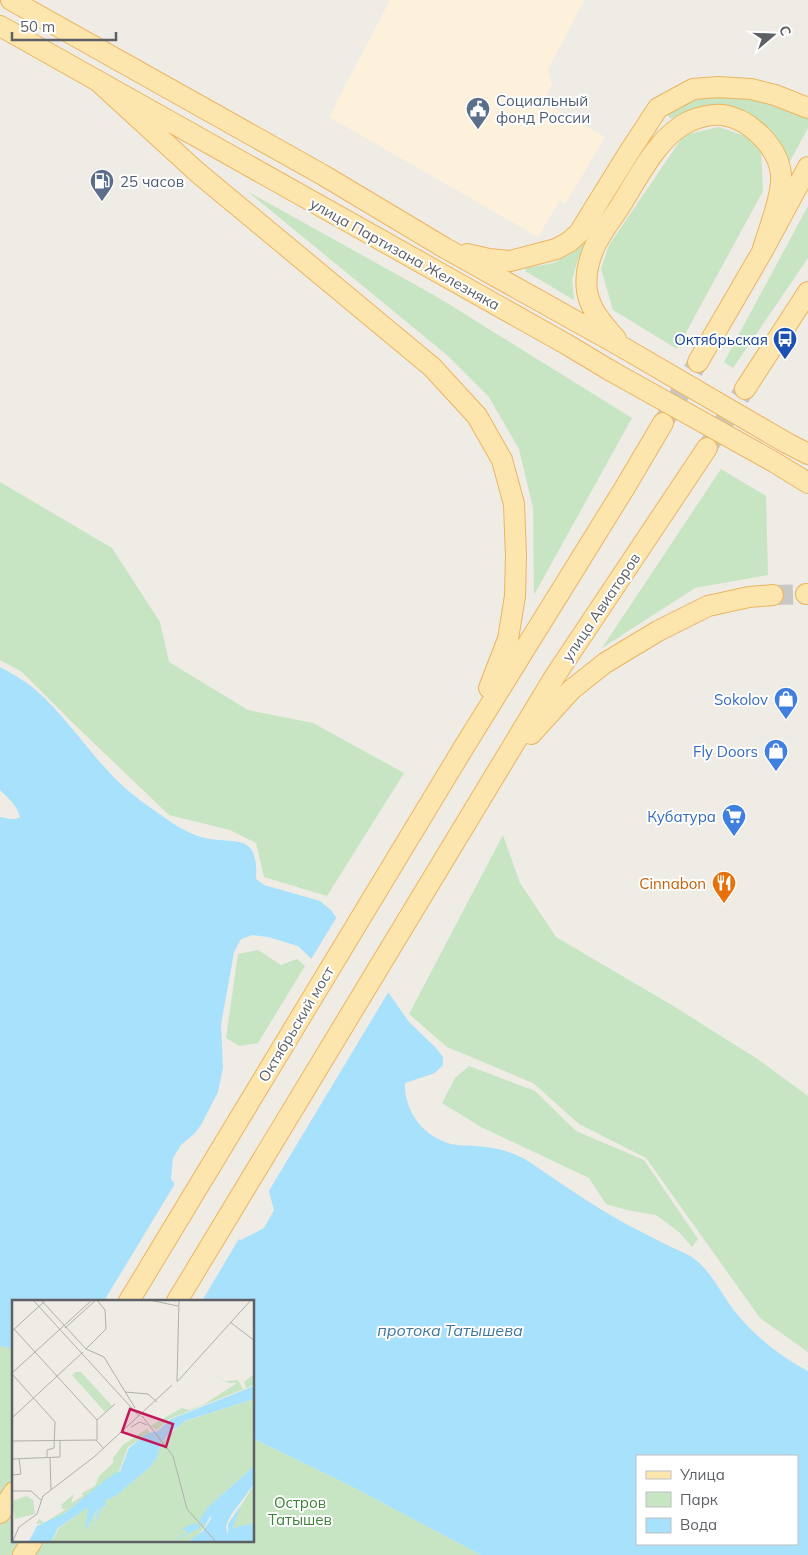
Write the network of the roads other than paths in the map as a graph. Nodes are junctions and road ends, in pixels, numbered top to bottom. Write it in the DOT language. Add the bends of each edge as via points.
graph roads {
  1 [pos="11,0"];
  2 [pos="0,26"];
  3 [pos="101,84"];
  4 [pos="808,108"];
  5 [pos="808,167"];
  6 [pos="445,248"];
  7 [pos="762,252"];
  8 [pos="808,292"];
  9 [pos="624,348"];
  10 [pos="698,362"];
  11 [pos="745,389"];
  12 [pos="663,422"];
  13 [pos="707,448"];
  14 [pos="808,454"];
  15 [pos="808,483"];
  16 [pos="773,595"];
  17 [pos="464,747"];
  18 [pos="499,769"];
  19 [pos="130,1300"];
  20 [pos="179,1300"];
  21 [pos="31,1542"];
  22 [pos="23,1555"];
  1 -- 6 [label="main road, улица Партизана Железняка" via="323,175"];
  2 -- 3 [label="main road, улица Партизана Железняка"];
  3 -- 15 [label="main road, улица Партизана Железняка, bridge"];
  3 -- 17 [label="main road" via="197,172 432,367 477,416 502,460 514,504 515,596 508,639"];
  4 -- 6 [label="main road" via="750,89 693,89 658,108 579,233 569,242 547,253 510,261"];
  5 -- 7 [label="main road"];
  6 -- 9 [label="main road, улица Партизана Железняка"];
  7 -- 9 [label="main road" via="781,173 766,143 755,130 724,115 706,115 673,132 648,162 595,245 589,261 587,290 592,308"];
  7 -- 10 [label="main road"];
  8 -- 11 [label="main road"];
  9 -- 14 [label="main road, улица Партизана Железняка, bridge"];
  12 -- 17 [label="main road"];
  13 -- 18 [label="main road, улица Авиаторов" via="555,676"];
  16 -- 18 [label="main road" via="708,606 605,662 570,690"];
  17 -- 19 [label="main road, Октябрьский мост"];
  18 -- 20 [label="main road"];
  21 -- 22 [label="main road"];
}
